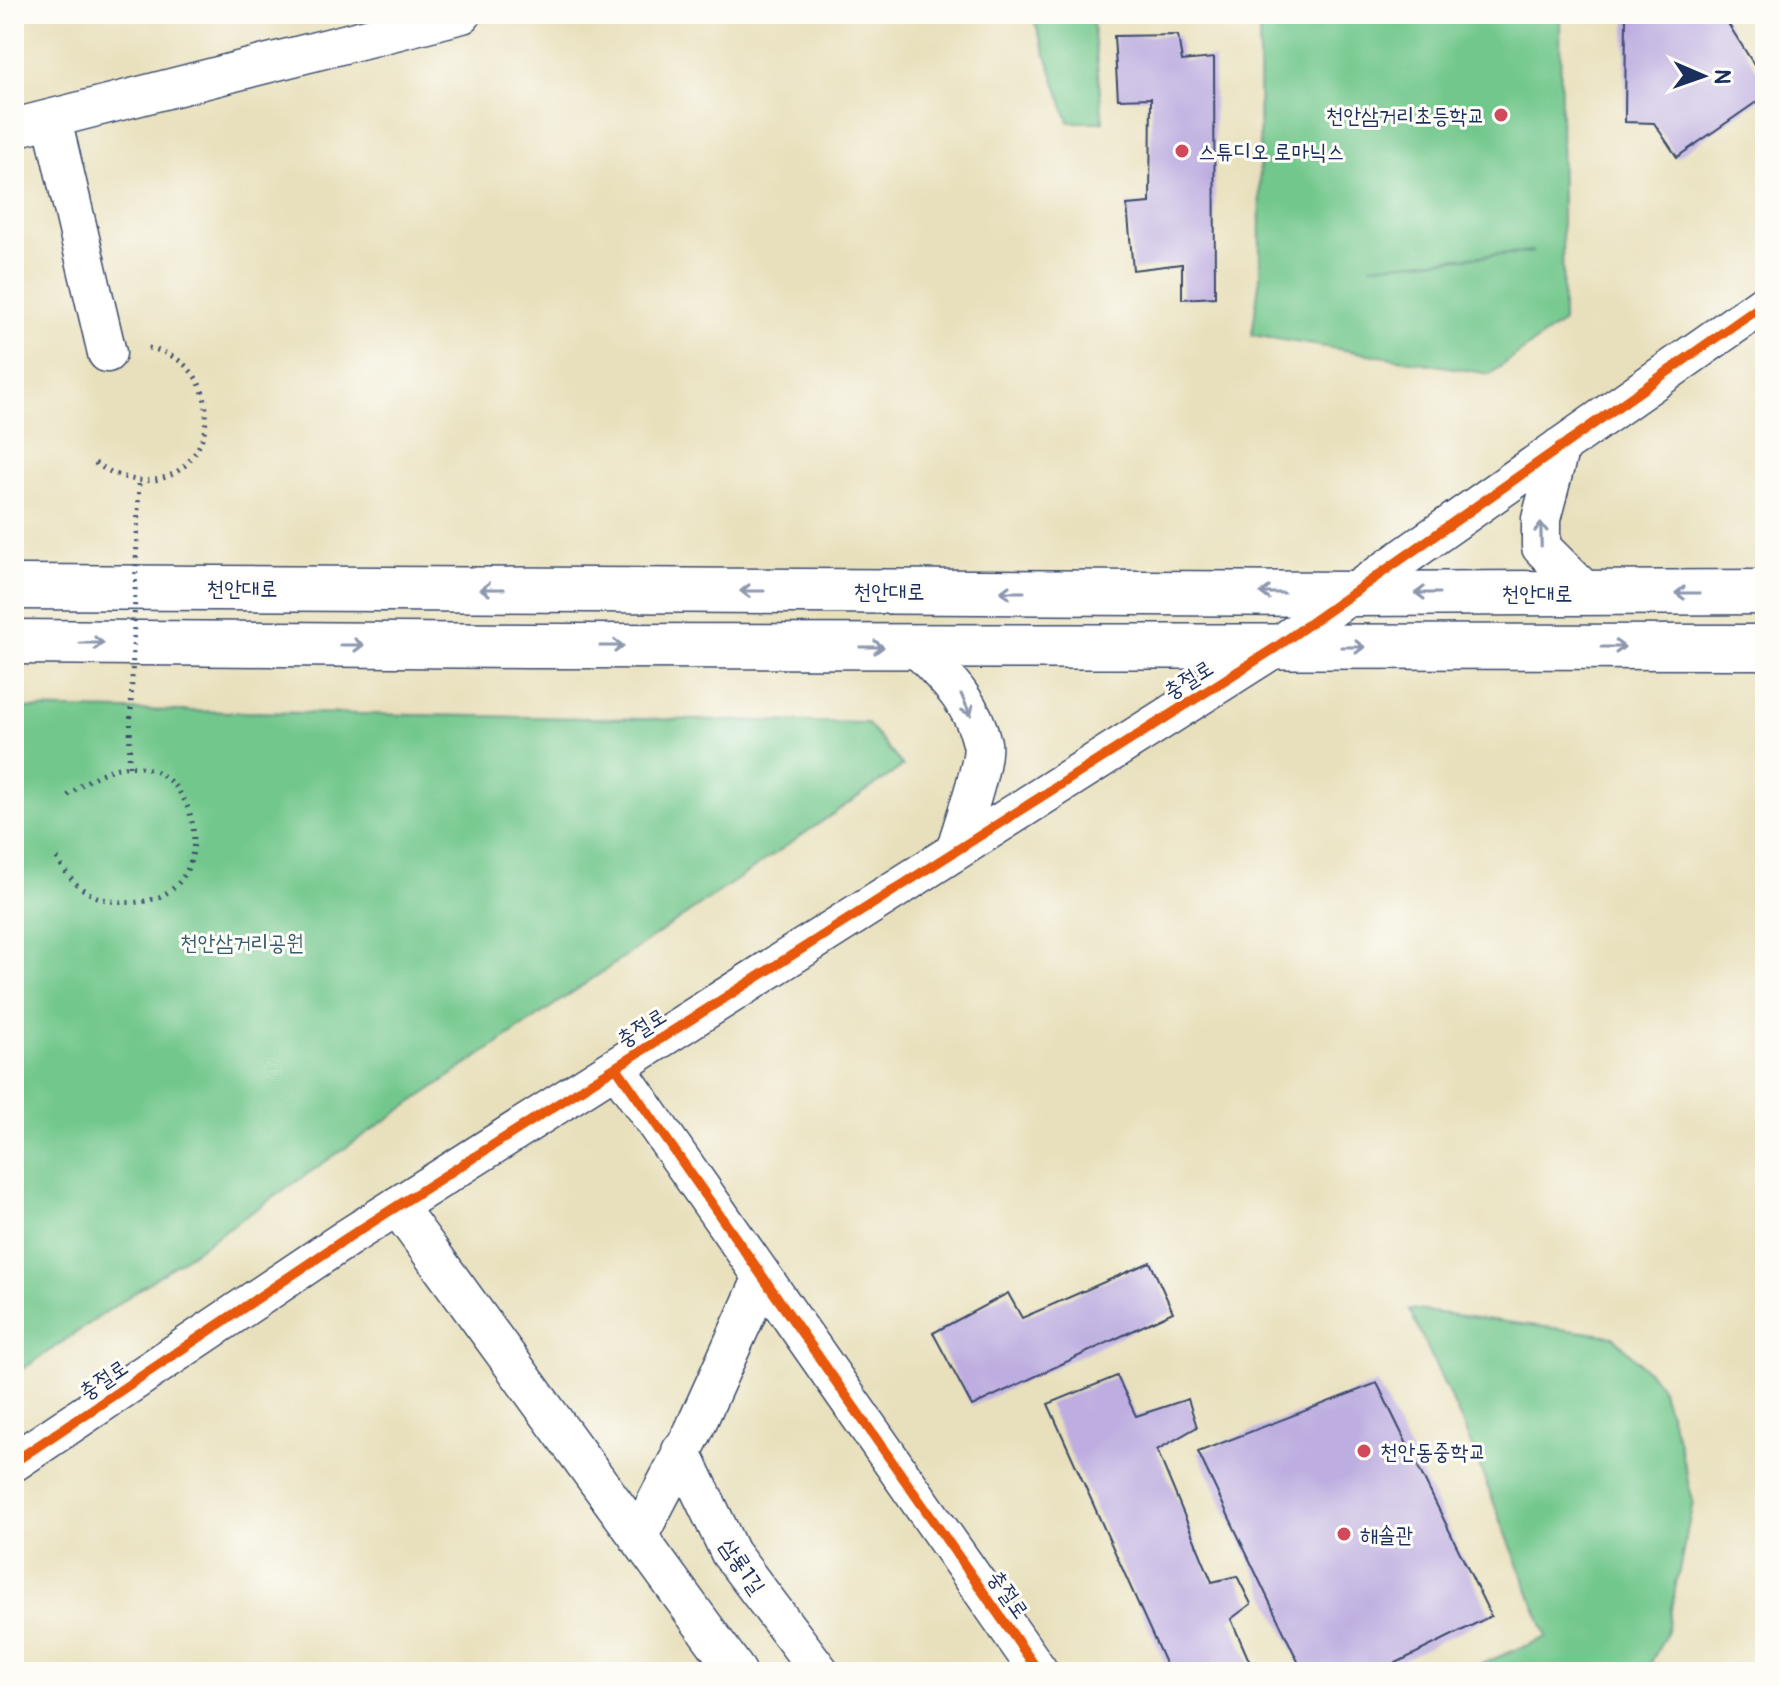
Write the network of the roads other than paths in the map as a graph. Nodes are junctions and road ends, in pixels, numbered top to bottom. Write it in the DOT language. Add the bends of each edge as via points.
graph roads {
  1 [pos="462,14"];
  2 [pos="52,119"];
  3 [pos="14,128"];
  4 [pos="1765,303"];
  5 [pos="107,353"];
  6 [pos="1560,447"];
  7 [pos="14,587"];
  8 [pos="1765,592"];
  9 [pos="1587,593"];
  10 [pos="1350,594"];
  11 [pos="14,642"];
  12 [pos="916,647"];
  13 [pos="1765,647"];
  14 [pos="1275,648"];
  15 [pos="955,851"];
  16 [pos="616,1067"];
  17 [pos="397,1206"];
  18 [pos="763,1277"];
  19 [pos="681,1451"];
  20 [pos="14,1462"];
  21 [pos="638,1537"];
  22 [pos="737,1672"];
  23 [pos="820,1672"];
  24 [pos="1039,1672"];
  1 -- 2 [label="street"];
  2 -- 3 [label="street"];
  2 -- 5 [label="street"];
  4 -- 6 [label="street, 충절로"];
  9 -- 6 [label="street, one-way" via="1541,547 1541,519"];
  6 -- 10 [label="street, 충절로"];
  10 -- 7 [label="main road, 천안대로, one-way"];
  8 -- 9 [label="main road, 천안대로, one-way"];
  9 -- 10 [label="main road, 천안대로, one-way"];
  10 -- 14 [label="street, 충절로"];
  11 -- 12 [label="main road, one-way"];
  12 -- 14 [label="main road"];
  12 -- 15 [label="street, one-way" via="961,693 983,745"];
  14 -- 13 [label="main road, one-way"];
  14 -- 15 [label="street, 충절로"];
  15 -- 16 [label="street, 충절로"];
  16 -- 17 [label="street, 충절로"];
  16 -- 18 [label="street, 충절로"];
  17 -- 20 [label="street, 충절로"];
  17 -- 21 [label="street"];
  18 -- 19 [label="street"];
  18 -- 24 [label="street, 충절로"];
  19 -- 21 [label="street"];
  19 -- 23 [label="street, 삼룡1길" via="730,1553"];
  21 -- 22 [label="street"];
}
